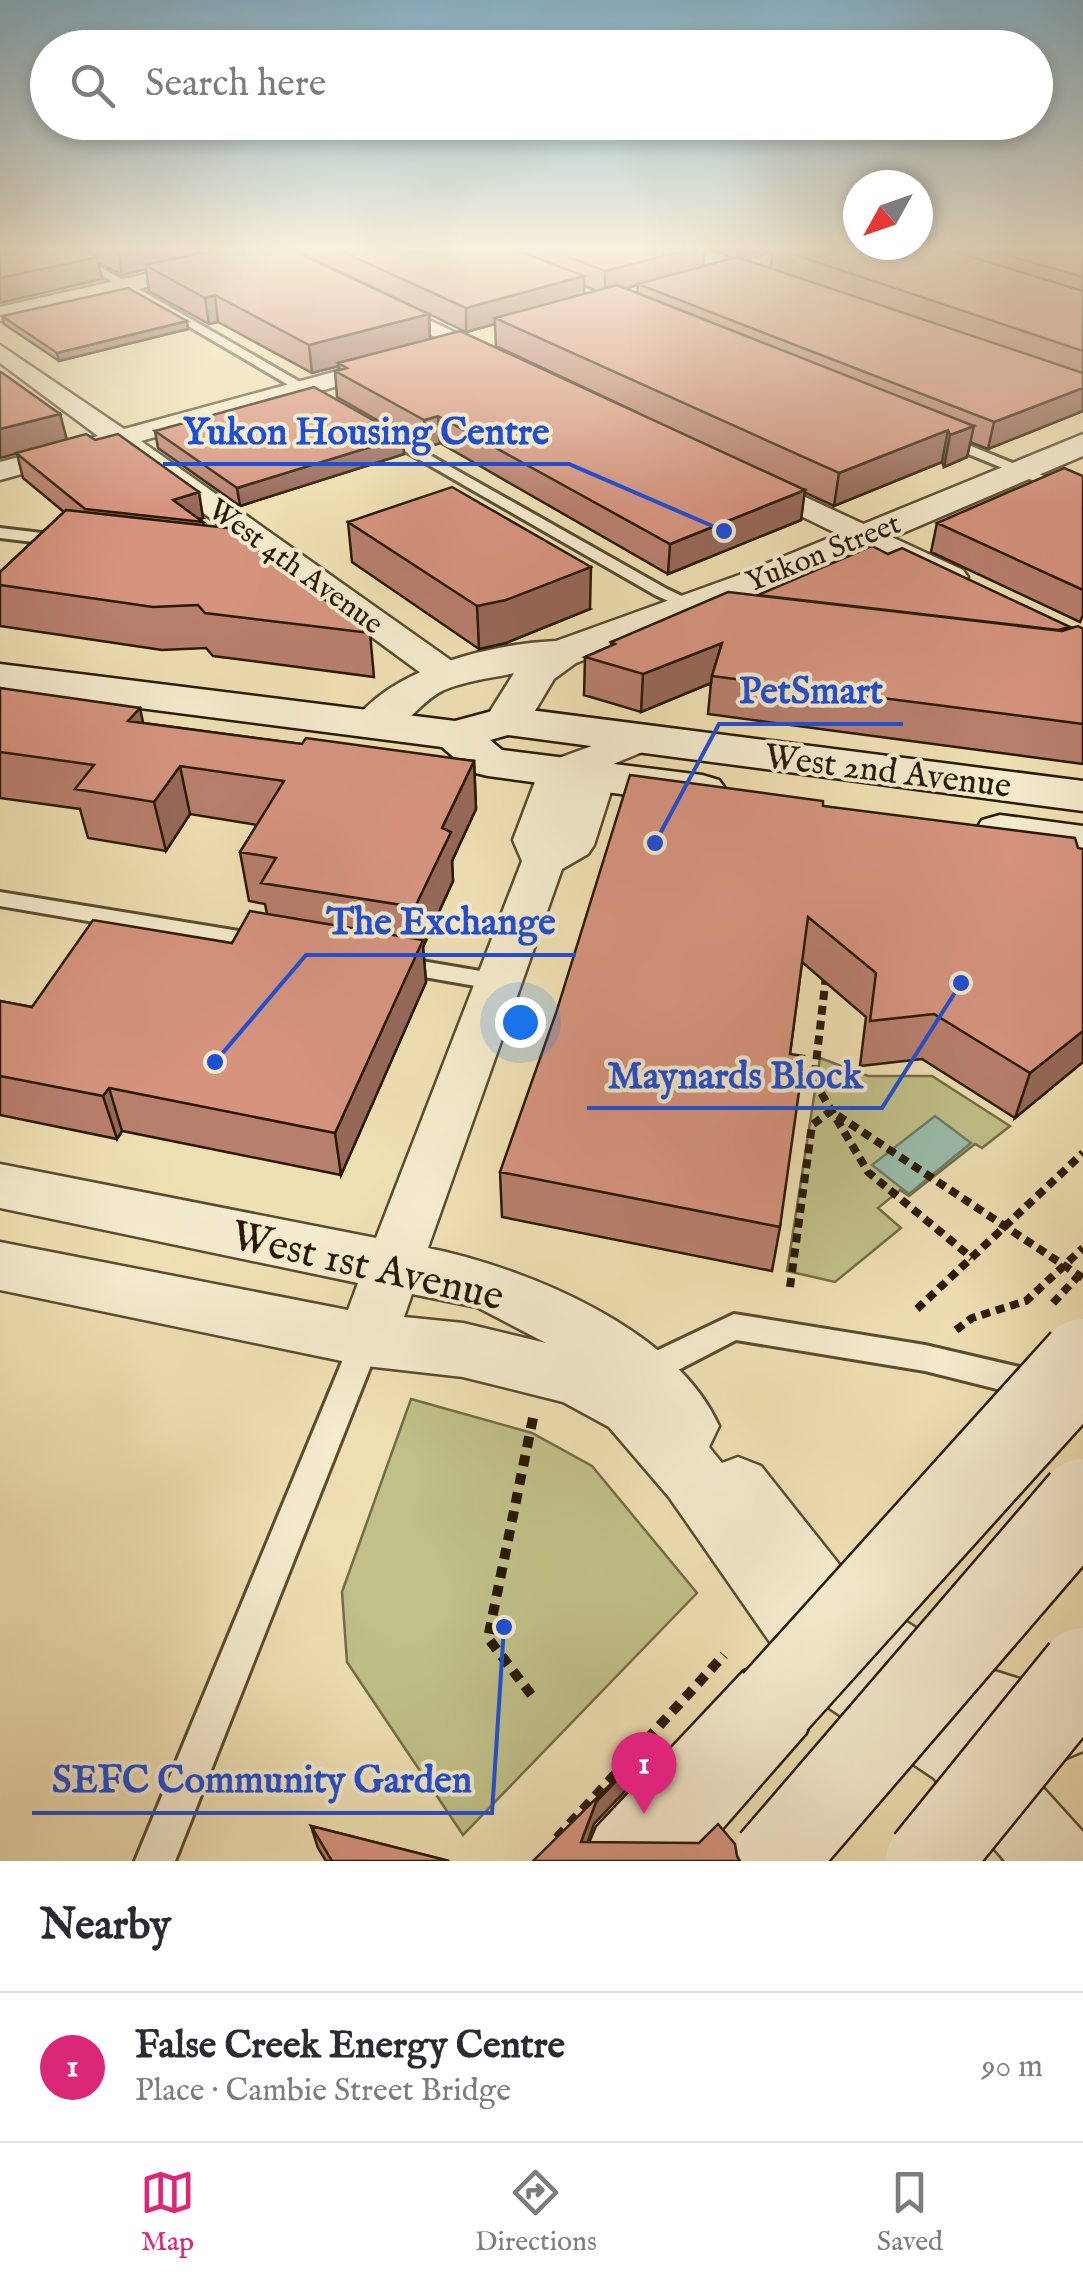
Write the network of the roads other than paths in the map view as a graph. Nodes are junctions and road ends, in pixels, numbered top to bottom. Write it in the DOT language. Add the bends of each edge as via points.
graph roads {
  1 [pos="212,335"];
  2 [pos="448,335"];
  3 [pos="493,335"];
  4 [pos="464,343"];
  5 [pos="0,352"];
  6 [pos="534,377"];
  7 [pos="303,388"];
  8 [pos="334,405"];
  9 [pos="364,422"];
  10 [pos="933,435"];
  11 [pos="120,438"];
  12 [pos="1083,444"];
  13 [pos="724,468"];
  14 [pos="0,471"];
  15 [pos="1020,471"];
  16 [pos="1083,497"];
  17 [pos="0,533"];
  18 [pos="865,536"];
  19 [pos="92,544"];
  20 [pos="984,593"];
  21 [pos="706,611"];
  22 [pos="562,654"];
  23 [pos="446,674"];
  24 [pos="0,677"];
  25 [pos="507,721"];
  26 [pos="374,725"];
  27 [pos="456,735"];
  28 [pos="644,738"];
  29 [pos="577,773"];
  30 [pos="1083,796"];
  31 [pos="1083,842"];
  32 [pos="0,899"];
  33 [pos="288,947"];
  34 [pos="384,963"];
  35 [pos="498,982"];
  36 [pos="0,1186"];
  37 [pos="394,1264"];
  38 [pos="0,1266"];
  39 [pos="366,1340"];
  40 [pos="1083,1362"];
  41 [pos="642,1373"];
  42 [pos="1083,1396"];
  43 [pos="553,1406"];
  44 [pos="1083,1500"];
  45 [pos="1083,1670"];
  46 [pos="1083,1732"];
  47 [pos="155,1861"];
  48 [pos="630,1861"];
  49 [pos="774,1861"];
  50 [pos="928,1861"];
  51 [pos="1057,1861"];
  1 -- 7 [label="lane"];
  2 -- 4 [label="street"];
  3 -- 4 [label="street"];
  4 -- 6 [label="street"];
  4 -- 7 [label="street"];
  5 -- 11 [label="street, West 4th Avenue"];
  7 -- 8 [label="lane"];
  7 -- 11 [label="street"];
  9 -- 21 [label="lane"];
  10 -- 15 [label="lane"];
  11 -- 14 [label="street"];
  11 -- 23 [label="street, West 4th Avenue" via="268,555"];
  12 -- 15 [label="main road, Yukon Street"];
  13 -- 18 [label="street"];
  15 -- 16 [label="lane"];
  15 -- 18 [label="main road, Yukon Street"];
  17 -- 19 [label="lane"];
  18 -- 20 [label="street"];
  18 -- 21 [label="main road, Yukon Street" via="753,582"];
  21 -- 22 [label="main road, Yukon Street"];
  22 -- 23 [label="main road, Yukon Street"];
  22 -- 25 [label="main road, Yukon Street" via="537,670"];
  23 -- 26 [label="main road, Yukon Street" via="417,687"];
  24 -- 26 [label="main road, West 2nd Avenue"];
  25 -- 27 [label="main road, West 2nd Avenue"];
  25 -- 28 [label="main road, West 2nd Avenue"];
  26 -- 27 [label="main road, West 2nd Avenue"];
  27 -- 29 [label="main road, West 2nd Avenue" via="488,762"];
  28 -- 29 [label="street"];
  28 -- 30 [label="main road, West 2nd Avenue"];
  29 -- 31 [label="main road, West 2nd Avenue"];
  29 -- 35 [label="street" via="572,845 543,861"];
  32 -- 33 [label="lane"];
  34 -- 35 [label="lane"];
  35 -- 37 [label="street"];
  36 -- 37 [label="street, West 1st Avenue"];
  37 -- 39 [label="street"];
  37 -- 41 [label="street, West 1st Avenue" via="484,1284 541,1308"];
  38 -- 39 [label="street, West 1st Avenue"];
  39 -- 43 [label="street, West 1st Avenue" via="463,1350"];
  39 -- 47 [label="lane"];
  40 -- 48 [label="main road, bridge"];
  41 -- 42 [label="lane" via="734,1327 925,1358"];
  41 -- 43 [label="lane"];
  41 -- 46 [label="street, West 1st Avenue" via="836,1617 952,1694"];
  43 -- 51 [label="street, West 1st Avenue" via="631,1407 692,1475 829,1666 960,1752"];
  44 -- 49 [label="main road, bridge"];
  45 -- 50 [label="main road, bridge"];
}
